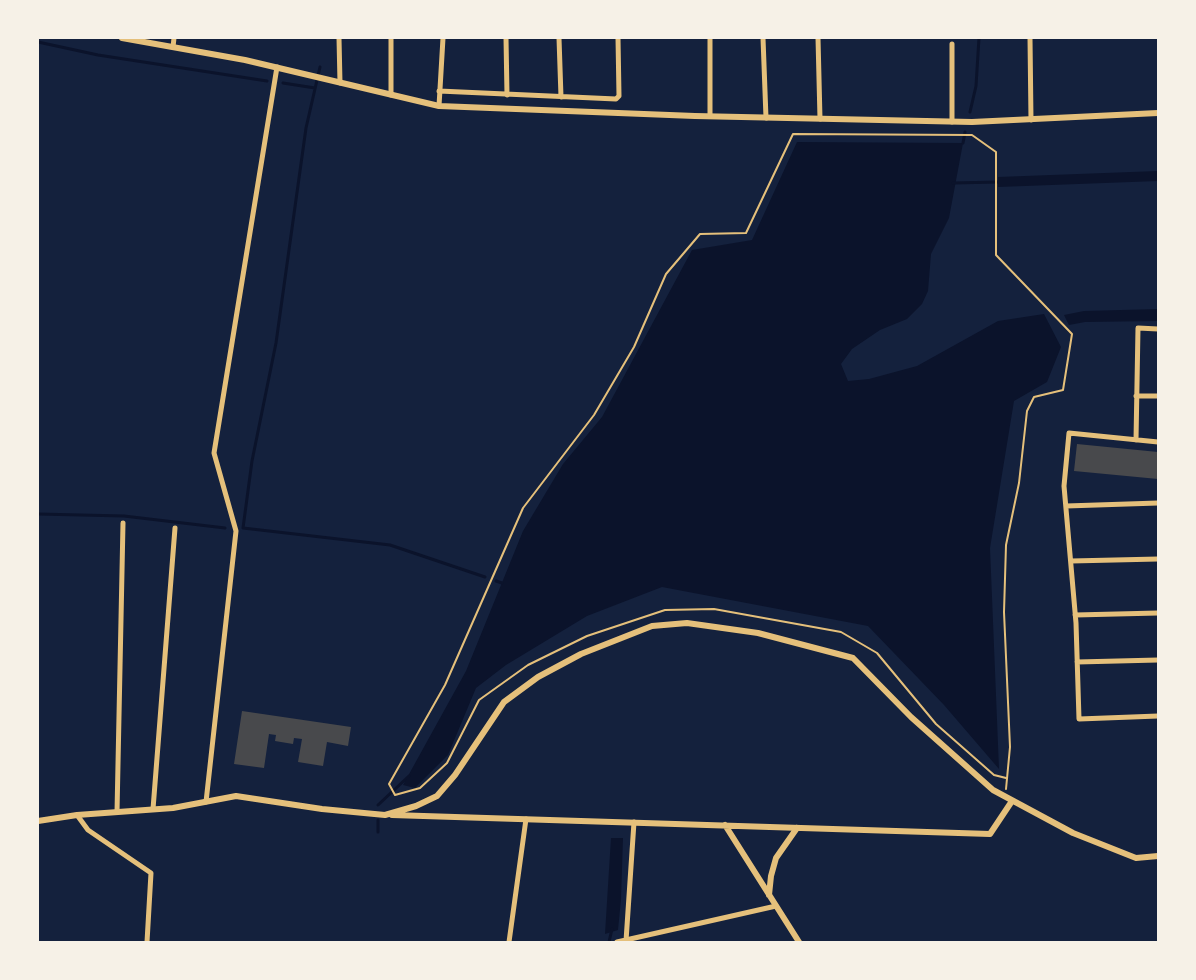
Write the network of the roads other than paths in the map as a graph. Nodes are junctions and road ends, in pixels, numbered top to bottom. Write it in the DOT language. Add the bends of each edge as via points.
graph roads {
  1 [pos="122,38"];
  2 [pos="174,38"];
  3 [pos="339,38"];
  4 [pos="392,38"];
  5 [pos="443,38"];
  6 [pos="506,38"];
  7 [pos="559,38"];
  8 [pos="618,38"];
  9 [pos="710,38"];
  10 [pos="764,38"];
  11 [pos="818,38"];
  12 [pos="1030,38"];
  13 [pos="952,44"];
  14 [pos="173,47"];
  15 [pos="277,67"];
  16 [pos="340,83"];
  17 [pos="439,92"];
  18 [pos="392,95"];
  19 [pos="507,95"];
  20 [pos="561,97"];
  21 [pos="439,106"];
  22 [pos="1158,112"];
  23 [pos="710,117"];
  24 [pos="766,118"];
  25 [pos="820,119"];
  26 [pos="1031,120"];
  27 [pos="952,122"];
  28 [pos="1158,328"];
  29 [pos="1136,396"];
  30 [pos="1158,396"];
  31 [pos="1136,440"];
  32 [pos="1158,442"];
  33 [pos="1158,503"];
  34 [pos="1066,506"];
  35 [pos="123,523"];
  36 [pos="175,528"];
  37 [pos="1158,559"];
  38 [pos="1071,561"];
  39 [pos="1158,613"];
  40 [pos="1075,615"];
  41 [pos="1158,660"];
  42 [pos="1077,662"];
  43 [pos="1158,716"];
  44 [pos="1009,799"];
  45 [pos="206,802"];
  46 [pos="153,809"];
  47 [pos="117,812"];
  48 [pos="77,815"];
  49 [pos="385,815"];
  50 [pos="526,819"];
  51 [pos="38,821"];
  52 [pos="634,822"];
  53 [pos="725,825"];
  54 [pos="797,828"];
  55 [pos="1158,856"];
  56 [pos="770,895"];
  57 [pos="776,906"];
  58 [pos="626,941"];
  59 [pos="147,942"];
  60 [pos="509,942"];
  61 [pos="617,942"];
  62 [pos="799,942"];
  1 -- 14 [label="street"];
  2 -- 14 [label="street"];
  3 -- 16 [label="street"];
  4 -- 18 [label="street"];
  5 -- 17 [label="street"];
  6 -- 19 [label="street"];
  7 -- 20 [label="street"];
  8 -- 20 [label="street" via="618,98"];
  9 -- 23 [label="street"];
  10 -- 24 [label="street"];
  11 -- 25 [label="street"];
  12 -- 26 [label="street"];
  13 -- 27 [label="street"];
  14 -- 15 [label="street"];
  15 -- 16 [label="street"];
  15 -- 45 [label="street" via="214,453 236,531"];
  16 -- 18 [label="street"];
  17 -- 19 [label="street"];
  17 -- 21 [label="street"];
  18 -- 21 [label="street"];
  19 -- 20 [label="street"];
  21 -- 23 [label="street"];
  22 -- 26 [label="street"];
  23 -- 24 [label="street"];
  24 -- 25 [label="street"];
  25 -- 27 [label="street"];
  26 -- 27 [label="street"];
  28 -- 29 [label="street" via="1138,328"];
  29 -- 30 [label="street"];
  29 -- 31 [label="street"];
  31 -- 32 [label="street"];
  31 -- 34 [label="street" via="1069,433"];
  33 -- 34 [label="street"];
  34 -- 38 [label="street"];
  35 -- 47 [label="street"];
  36 -- 46 [label="street"];
  37 -- 38 [label="street"];
  38 -- 40 [label="street"];
  39 -- 40 [label="street"];
  40 -- 42 [label="street"];
  41 -- 42 [label="street"];
  42 -- 43 [label="street" via="1079,719"];
  44 -- 49 [label="street" via="993,790 919,724 853,658 758,633 687,623 652,626 538,676 504,702 455,776 437,796"];
  44 -- 54 [label="street" via="990,834"];
  44 -- 55 [label="street" via="1073,833 1136,858"];
  45 -- 46 [label="street"];
  45 -- 49 [label="street" via="236,796"];
  46 -- 47 [label="street"];
  47 -- 48 [label="street"];
  48 -- 51 [label="street"];
  48 -- 59 [label="street" via="88,830 151,873"];
  49 -- 50 [label="street"];
  50 -- 52 [label="street"];
  50 -- 60 [label="street"];
  52 -- 53 [label="street"];
  52 -- 58 [label="street"];
  53 -- 54 [label="street"];
  53 -- 56 [label="street"];
  54 -- 56 [label="street" via="776,858"];
  56 -- 57 [label="street"];
  57 -- 58 [label="street"];
  57 -- 62 [label="street"];
  58 -- 61 [label="street"];
}
